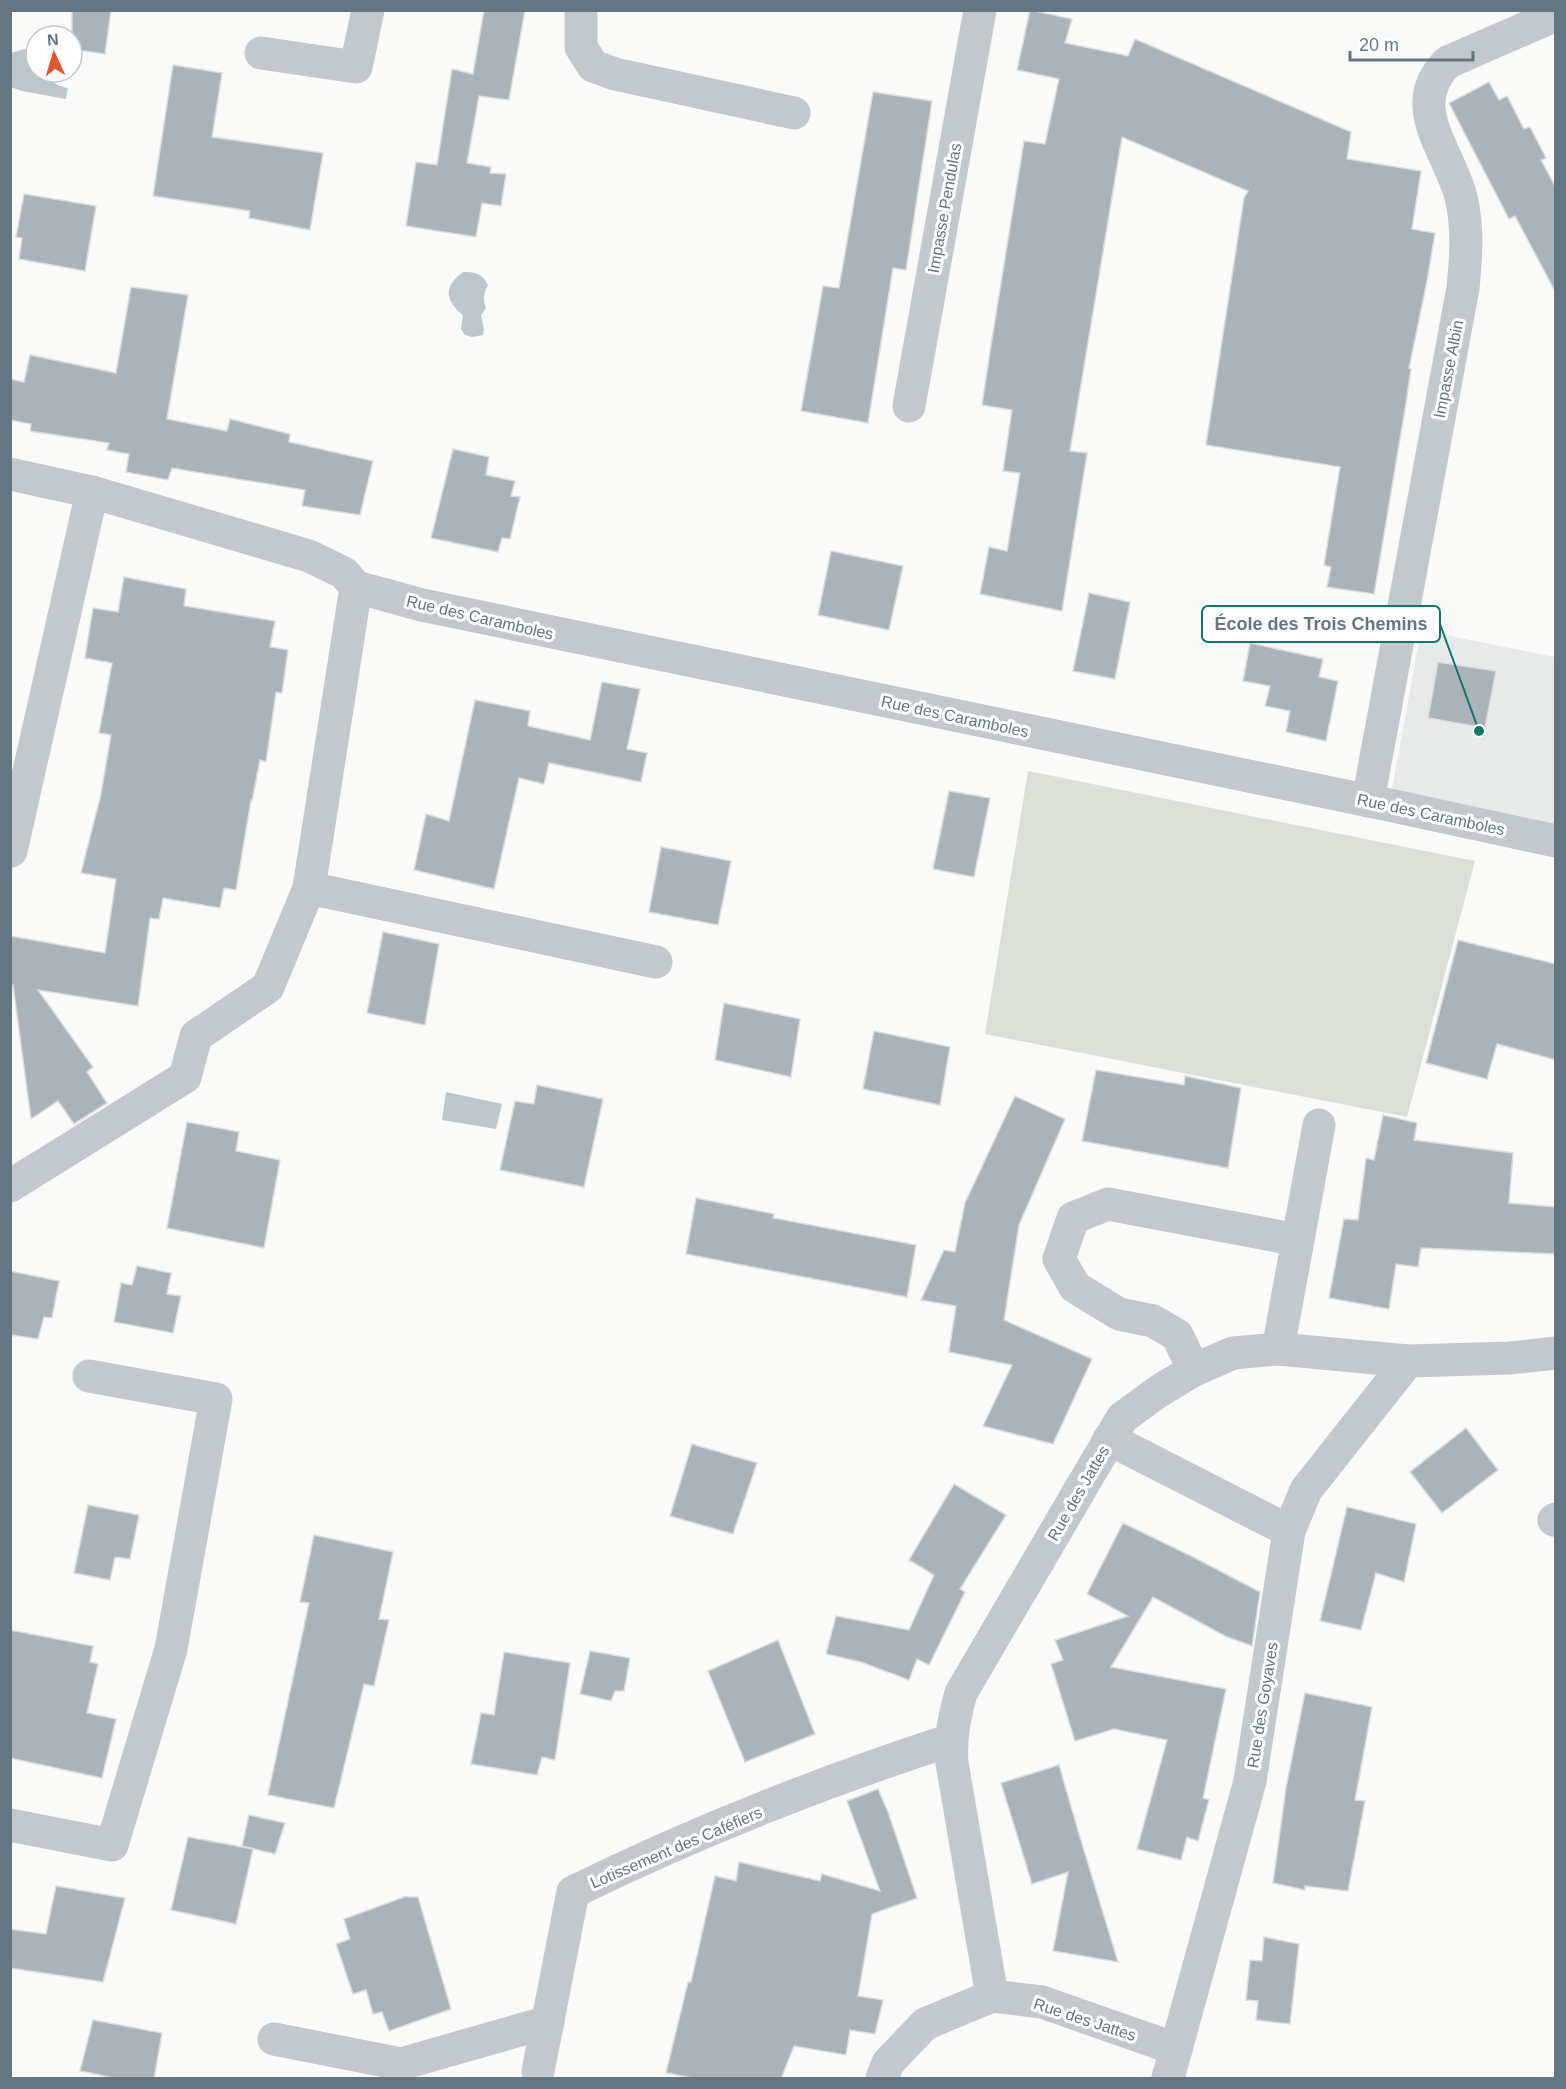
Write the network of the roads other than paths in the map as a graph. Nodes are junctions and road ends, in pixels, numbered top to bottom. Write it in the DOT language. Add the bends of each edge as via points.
graph roads {
  1 [pos="368,10"];
  2 [pos="581,10"];
  3 [pos="980,10"];
  4 [pos="1556,15"];
  5 [pos="261,53"];
  6 [pos="794,112"];
  7 [pos="909,406"];
  8 [pos="10,474"];
  9 [pos="92,492"];
  10 [pos="356,587"];
  11 [pos="1368,801"];
  12 [pos="1556,841"];
  13 [pos="11,851"];
  14 [pos="309,888"];
  15 [pos="656,962"];
  16 [pos="1319,1125"];
  17 [pos="10,1186"];
  18 [pos="1298,1240"];
  19 [pos="1278,1349"];
  20 [pos="1556,1353"];
  21 [pos="1408,1361"];
  22 [pos="1194,1370"];
  23 [pos="88,1376"];
  24 [pos="1109,1439"];
  25 [pos="1289,1531"];
  26 [pos="951,1740"];
  27 [pos="10,1825"];
  28 [pos="992,1996"];
  29 [pos="548,2022"];
  30 [pos="274,2038"];
  31 [pos="1172,2064"];
  32 [pos="538,2071"];
  33 [pos="882,2079"];
  1 -- 5 [label="street" via="356,67"];
  2 -- 6 [label="street" via="581,48 593,66"];
  3 -- 7 [label="street, Impasse Pendulas"];
  4 -- 11 [label="street, Impasse Albin" via="1448,62 1438,72 1428,96 1440,148 1461,198 1467,249"];
  8 -- 9 [label="street, Rue des Caramboles"];
  9 -- 10 [label="street, Rue des Caramboles" via="309,556 344,573"];
  9 -- 13 [label="street"];
  10 -- 11 [label="street, Rue des Caramboles" via="475,618"];
  10 -- 14 [label="street"];
  11 -- 12 [label="street, Rue des Caramboles"];
  14 -- 15 [label="street"];
  14 -- 17 [label="street" via="268,987 196,1036 184,1077"];
  16 -- 18 [label="street"];
  18 -- 19 [label="street"];
  18 -- 22 [label="street" via="1108,1204 1073,1218 1059,1259 1075,1287 1119,1314 1153,1322 1177,1335"];
  19 -- 21 [label="street, Rue des Jattes"];
  19 -- 22 [label="street, Rue des Jattes" via="1233,1353"];
  20 -- 21 [label="street, Rue des Jattes"];
  21 -- 25 [label="street, Rue des Goyaves" via="1306,1490"];
  22 -- 24 [label="street, Rue des Jattes" via="1122,1418"];
  23 -- 27 [label="street" via="216,1399 171,1648 112,1845"];
  24 -- 25 [label="street"];
  24 -- 26 [label="street, Rue des Jattes" via="962,1693"];
  25 -- 31 [label="street, Rue des Goyaves" via="1250,1781"];
  26 -- 28 [label="street, Rue des Jattes"];
  26 -- 29 [label="street, Lotissement des Caféfiers" via="870,1766 663,1850 573,1892"];
  28 -- 31 [label="street, Rue des Jattes" via="1041,2002"];
  28 -- 33 [label="street, Rue des Jattes" via="925,2024 888,2063"];
  29 -- 30 [label="street" via="401,2064"];
  29 -- 32 [label="street, Lotissement des Caféfiers"];
}
